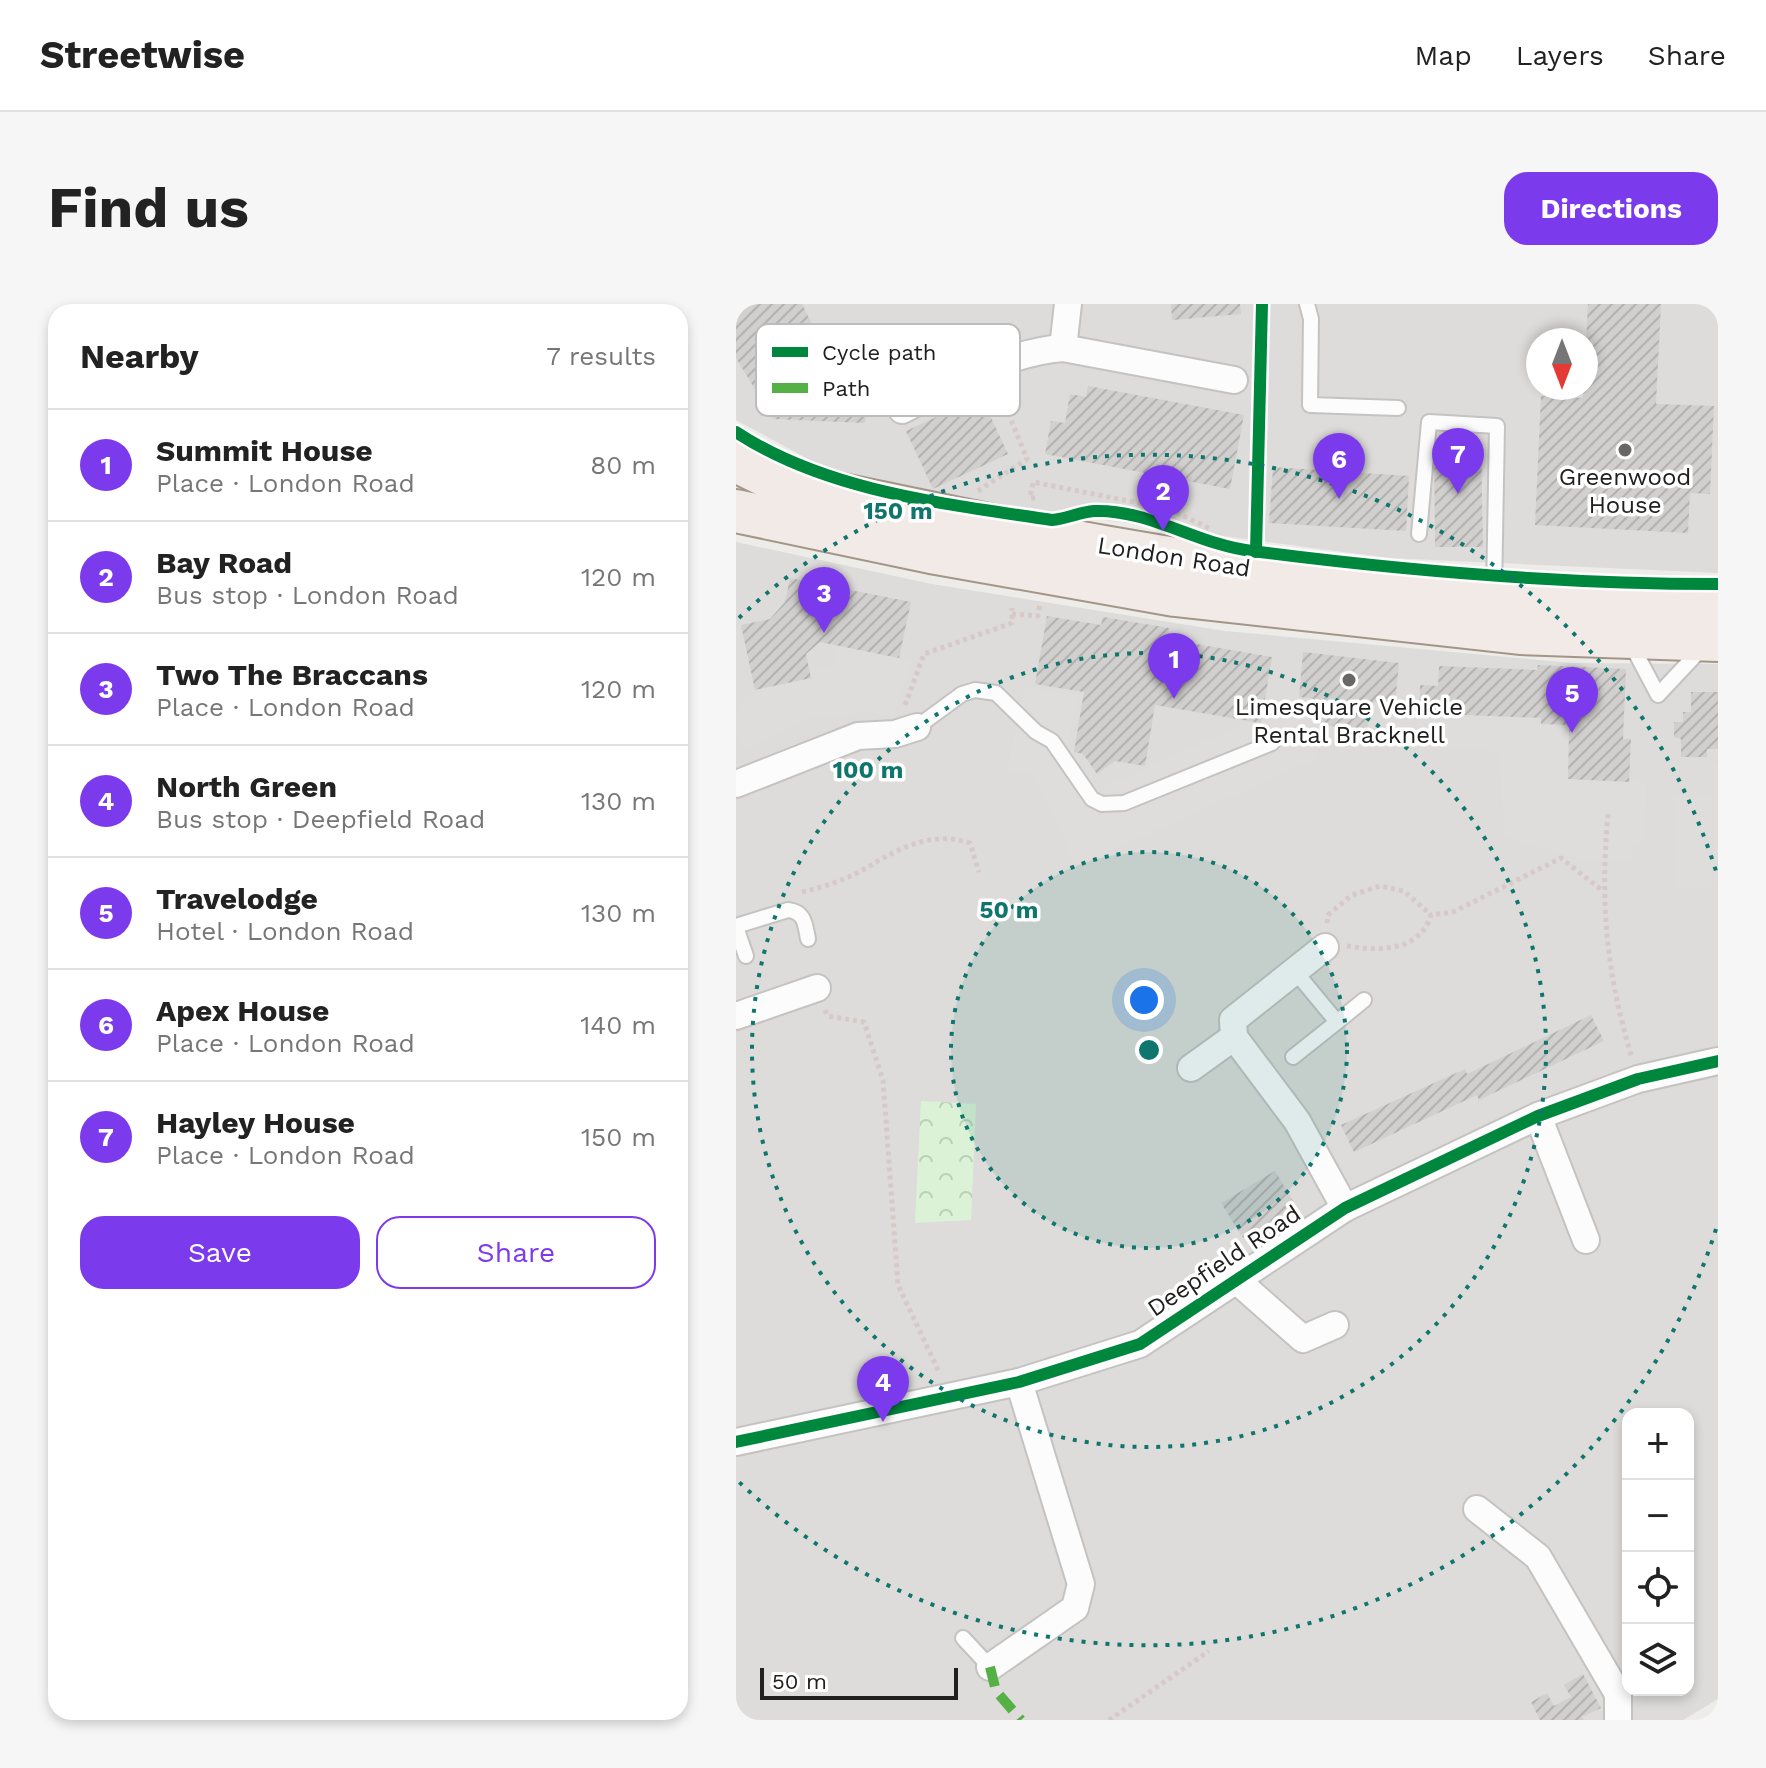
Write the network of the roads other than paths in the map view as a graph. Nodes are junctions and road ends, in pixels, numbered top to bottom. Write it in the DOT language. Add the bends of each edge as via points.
graph roads {
  1 [pos="1068,304"];
  2 [pos="1307,304"];
  3 [pos="1063,348"];
  4 [pos="1020,357"];
  5 [pos="1234,380"];
  6 [pos="1398,408"];
  7 [pos="736,461"];
  8 [pos="736,511"];
  9 [pos="1419,534"];
  10 [pos="1494,594"];
  11 [pos="1714,614"];
  12 [pos="1628,639"];
  13 [pos="906,731"];
  14 [pos="1272,743"];
  15 [pos="736,784"];
  16 [pos="736,926"];
  17 [pos="808,939"];
  18 [pos="1325,947"];
  19 [pos="746,956"];
  20 [pos="1294,970"];
  21 [pos="817,988"];
  22 [pos="1364,1000"];
  23 [pos="736,1016"];
  24 [pos="1337,1022"];
  25 [pos="1234,1037"];
  26 [pos="1293,1057"];
  27 [pos="1718,1061"];
  28 [pos="1191,1068"];
  29 [pos="1538,1116"];
  30 [pos="1345,1208"];
  31 [pos="1586,1240"];
  32 [pos="1235,1279"];
  33 [pos="1335,1325"];
  34 [pos="1019,1382"];
  35 [pos="736,1442"];
  36 [pos="1477,1509"];
  37 [pos="963,1638"];
  38 [pos="990,1667"];
  39 [pos="1618,1720"];
  1 -- 3 [label="street"];
  2 -- 6 [label="lane" via="1310,405"];
  3 -- 4 [label="street"];
  3 -- 5 [label="street"];
  7 -- 10 [label="main road, London Road" via="789,484 1117,550"];
  8 -- 12 [label="main road, London Road" via="1175,595 1415,623"];
  9 -- 10 [label="lane" via="1429,422 1497,426"];
  10 -- 11 [label="main road, London Road"];
  11 -- 12 [label="main road, London Road"];
  11 -- 12 [label="lane" via="1658,695"];
  13 -- 14 [label="lane" via="962,694 996,693 1052,741 1092,799 1102,804 1124,803"];
  13 -- 15 [label="street" via="858,736"];
  16 -- 17 [label="lane" via="797,911"];
  16 -- 19 [label="lane"];
  18 -- 20 [label="street"];
  20 -- 24 [label="lane"];
  20 -- 25 [label="street" via="1233,1020"];
  21 -- 23 [label="street"];
  22 -- 24 [label="lane"];
  24 -- 26 [label="lane"];
  25 -- 28 [label="street"];
  25 -- 30 [label="street" via="1297,1121"];
  27 -- 29 [label="street, Deepfield Road" via="1638,1079"];
  29 -- 30 [label="street, Deepfield Road"];
  29 -- 31 [label="street"];
  30 -- 32 [label="street, Deepfield Road"];
  32 -- 33 [label="street" via="1303,1339"];
  32 -- 34 [label="street, Deepfield Road" via="1140,1344"];
  34 -- 35 [label="street, Deepfield Road"];
  34 -- 38 [label="street" via="1081,1584 1075,1608"];
  36 -- 39 [label="street" via="1538,1557 1618,1694"];
  37 -- 38 [label="lane"];
}
